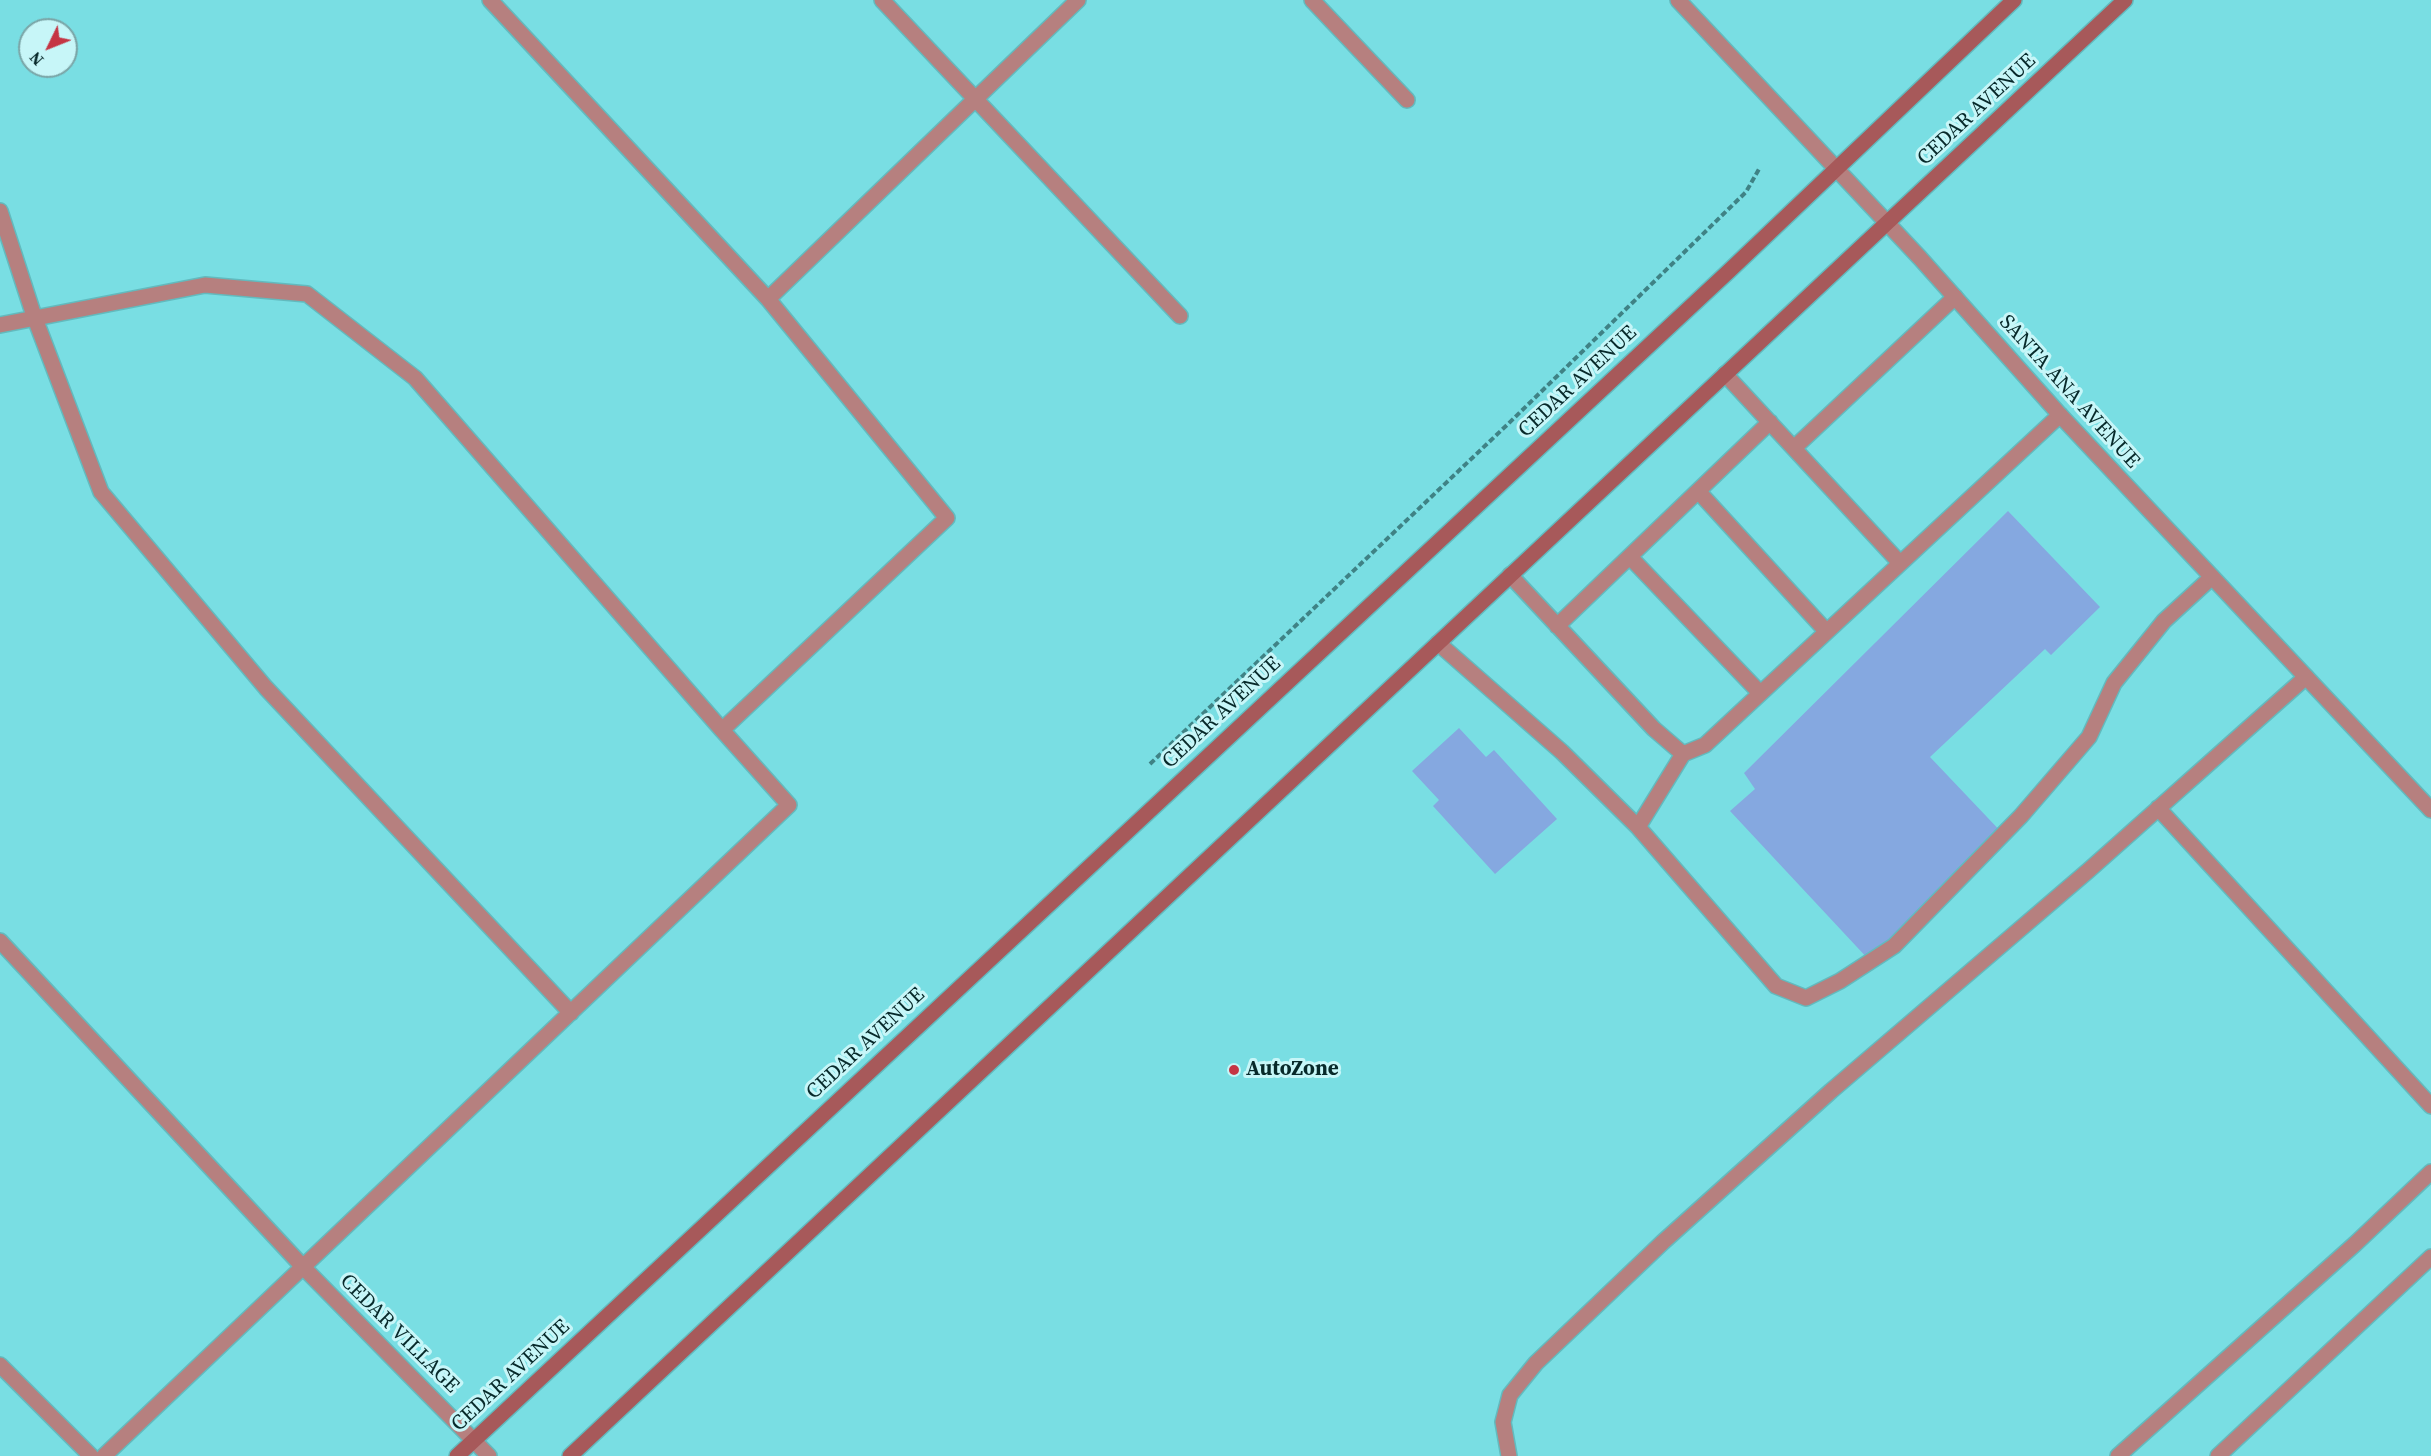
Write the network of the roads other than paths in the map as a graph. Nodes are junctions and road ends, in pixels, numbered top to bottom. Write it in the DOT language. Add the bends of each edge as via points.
graph roads {
  1 [pos="490,0"];
  2 [pos="882,0"];
  3 [pos="1078,0"];
  4 [pos="1312,0"];
  5 [pos="1678,0"];
  6 [pos="2014,0"];
  7 [pos="2125,0"];
  8 [pos="974,100"];
  9 [pos="1407,100"];
  10 [pos="1836,168"];
  11 [pos="0,211"];
  12 [pos="1887,223"];
  13 [pos="1955,297"];
  14 [pos="768,299"];
  15 [pos="34,316"];
  16 [pos="1180,316"];
  17 [pos="0,325"];
  18 [pos="1725,374"];
  19 [pos="2060,416"];
  20 [pos="1770,422"];
  21 [pos="1794,448"];
  22 [pos="1698,491"];
  23 [pos="1630,556"];
  24 [pos="1899,562"];
  25 [pos="1510,575"];
  26 [pos="2211,577"];
  27 [pos="1557,626"];
  28 [pos="1826,631"];
  29 [pos="1438,643"];
  30 [pos="2306,677"];
  31 [pos="1760,693"];
  32 [pos="722,730"];
  33 [pos="1683,754"];
  34 [pos="2158,808"];
  35 [pos="2431,810"];
  36 [pos="1638,827"];
  37 [pos="0,941"];
  38 [pos="571,1013"];
  39 [pos="2431,1106"];
  40 [pos="2431,1172"];
  41 [pos="2431,1257"];
  42 [pos="304,1268"];
  43 [pos="0,1365"];
  44 [pos="473,1440"];
  45 [pos="91,1456"];
  46 [pos="104,1456"];
  47 [pos="457,1456"];
  48 [pos="489,1456"];
  49 [pos="570,1456"];
  50 [pos="1509,1456"];
  51 [pos="2118,1456"];
  52 [pos="2218,1456"];
  1 -- 14 [label="street"];
  2 -- 8 [label="street"];
  3 -- 8 [label="street"];
  4 -- 9 [label="street"];
  5 -- 10 [label="street, SANTA ANA AVENUE"];
  6 -- 10 [label="main road, CEDAR AVENUE"];
  7 -- 12 [label="main road, CEDAR AVENUE"];
  8 -- 14 [label="street"];
  8 -- 16 [label="street"];
  10 -- 12 [label="street, SANTA ANA AVENUE"];
  10 -- 44 [label="main road, CEDAR AVENUE"];
  11 -- 15 [label="street"];
  12 -- 13 [label="street, SANTA ANA AVENUE"];
  12 -- 18 [label="main road, CEDAR AVENUE"];
  13 -- 19 [label="street, SANTA ANA AVENUE"];
  13 -- 21 [label="street"];
  14 -- 32 [label="street" via="947,518"];
  15 -- 17 [label="street"];
  15 -- 32 [label="street" via="205,285 307,294 415,378"];
  15 -- 38 [label="street" via="101,492 266,688"];
  18 -- 20 [label="street"];
  18 -- 25 [label="main road, CEDAR AVENUE"];
  19 -- 24 [label="street"];
  19 -- 26 [label="street, SANTA ANA AVENUE"];
  20 -- 21 [label="street"];
  20 -- 22 [label="street"];
  21 -- 24 [label="street"];
  22 -- 23 [label="street"];
  22 -- 28 [label="street"];
  23 -- 27 [label="street"];
  23 -- 31 [label="street"];
  24 -- 28 [label="street"];
  25 -- 27 [label="street"];
  25 -- 29 [label="main road, CEDAR AVENUE"];
  26 -- 30 [label="street, SANTA ANA AVENUE"];
  26 -- 36 [label="street" via="2164,621 2114,683 2089,737 2021,816 1894,946 1806,998 1776,986"];
  27 -- 33 [label="street" via="1654,729"];
  28 -- 31 [label="street"];
  29 -- 36 [label="street" via="1562,752"];
  29 -- 49 [label="main road, CEDAR AVENUE"];
  30 -- 34 [label="street"];
  30 -- 35 [label="street, SANTA ANA AVENUE"];
  31 -- 33 [label="street" via="1705,745"];
  32 -- 38 [label="street" via="789,804"];
  33 -- 36 [label="street"];
  34 -- 39 [label="street"];
  34 -- 50 [label="street" via="1822,1098 1536,1363 1510,1395 1503,1422"];
  37 -- 42 [label="street, CEDAR VILLAGE"];
  38 -- 42 [label="street"];
  40 -- 51 [label="street"];
  41 -- 52 [label="street"];
  42 -- 44 [label="street, CEDAR VILLAGE"];
  42 -- 46 [label="street"];
  43 -- 45 [label="street"];
  44 -- 47 [label="main road, CEDAR AVENUE"];
  44 -- 48 [label="street, CEDAR VILLAGE"];
}
